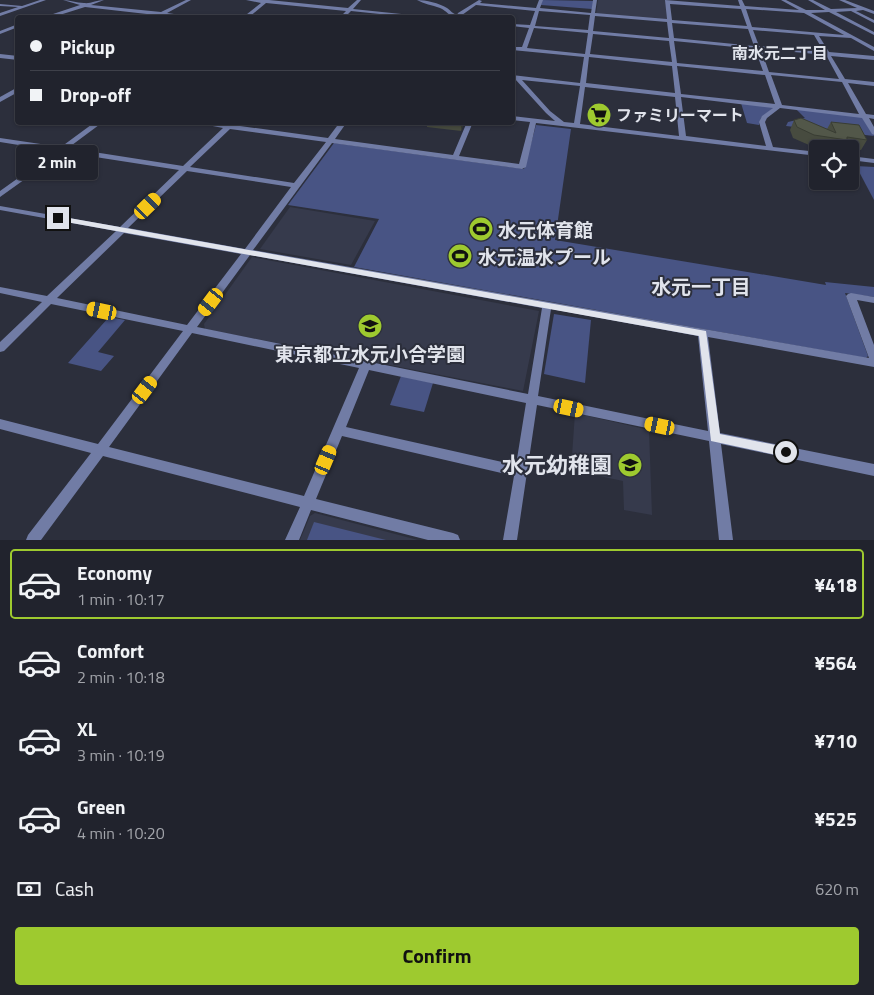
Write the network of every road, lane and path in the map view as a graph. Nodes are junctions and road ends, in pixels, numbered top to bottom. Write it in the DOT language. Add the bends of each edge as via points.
graph roads {
  1 [pos="44,0"];
  2 [pos="65,0"];
  3 [pos="102,0"];
  4 [pos="189,0"];
  5 [pos="248,0"];
  6 [pos="358,0"];
  7 [pos="410,0"];
  8 [pos="440,0"];
  9 [pos="482,0"];
  10 [pos="541,0"];
  11 [pos="595,0"];
  12 [pos="740,0"];
  13 [pos="784,0"];
  14 [pos="810,0"];
  15 [pos="841,0"];
  16 [pos="267,1"];
  17 [pos="421,1"];
  18 [pos="667,1"];
  19 [pos="433,4"];
  20 [pos="476,4"];
  21 [pos="0,5"];
  22 [pos="85,5"];
  23 [pos="24,7"];
  24 [pos="742,8"];
  25 [pos="349,9"];
  26 [pos="864,9"];
  27 [pos="538,10"];
  28 [pos="853,11"];
  29 [pos="805,12"];
  30 [pos="832,12"];
  31 [pos="874,13"];
  32 [pos="161,14"];
  33 [pos="594,14"];
  34 [pos="0,15"];
  35 [pos="53,15"];
  36 [pos="171,15"];
  37 [pos="248,15"];
  38 [pos="344,15"];
  39 [pos="404,15"];
  40 [pos="453,15"];
  41 [pos="462,15"];
  42 [pos="669,21"];
  43 [pos="874,22"];
  44 [pos="515,24"];
  45 [pos="15,26"];
  46 [pos="15,26"];
  47 [pos="532,26"];
  48 [pos="0,28"];
  49 [pos="750,28"];
  50 [pos="591,32"];
  51 [pos="873,32"];
  52 [pos="0,33"];
  53 [pos="816,34"];
  54 [pos="852,37"];
  55 [pos="671,39"];
  56 [pos="757,47"];
  57 [pos="515,48"];
  58 [pos="524,49"];
  59 [pos="874,49"];
  60 [pos="828,53"];
  61 [pos="0,56"];
  62 [pos="587,56"];
  63 [pos="15,58"];
  64 [pos="874,58"];
  65 [pos="674,64"];
  66 [pos="767,74"];
  67 [pos="515,76"];
  68 [pos="515,77"];
  69 [pos="844,81"];
  70 [pos="874,84"];
  71 [pos="583,85"];
  72 [pos="15,90"];
  73 [pos="678,95"];
  74 [pos="2,97"];
  75 [pos="15,98"];
  76 [pos="779,106"];
  77 [pos="864,116"];
  78 [pos="874,117"];
  79 [pos="515,118"];
  80 [pos="534,120"];
  81 [pos="562,124"];
  82 [pos="96,125"];
  83 [pos="230,125"];
  84 [pos="342,125"];
  85 [pos="469,125"];
  86 [pos="577,126"];
  87 [pos="874,133"];
  88 [pos="683,138"];
  89 [pos="0,140"];
  90 [pos="331,141"];
  91 [pos="770,149"];
  92 [pos="62,150"];
  93 [pos="809,153"];
  94 [pos="455,158"];
  95 [pos="859,159"];
  96 [pos="874,161"];
  97 [pos="186,169"];
  98 [pos="298,186"];
  99 [pos="0,195"];
  100 [pos="0,208"];
  101 [pos="122,230"];
  102 [pos="248,252"];
  103 [pos="0,290"];
  104 [pos="50,300"];
  105 [pos="874,300"];
  106 [pos="547,305"];
  107 [pos="190,330"];
  108 [pos="703,333"];
  109 [pos="0,348"];
  110 [pos="874,358"];
  111 [pos="874,363"];
  112 [pos="366,365"];
  113 [pos="533,400"];
  114 [pos="0,424"];
  115 [pos="339,430"];
  116 [pos="715,438"];
  117 [pos="100,450"];
  118 [pos="874,470"];
  119 [pos="520,472"];
  120 [pos="307,504"];
  121 [pos="33,540"];
  122 [pos="292,540"];
  123 [pos="453,540"];
  124 [pos="510,540"];
  125 [pos="726,540"];
  1 -- 23 [label="street"];
  2 -- 22 [label="street"];
  3 -- 22 [label="street"];
  4 -- 32 [label="street"];
  5 -- 16 [label="street"];
  6 -- 25 [label="street"];
  7 -- 17 [label="street"];
  8 -- 19 [label="street"];
  9 -- 20 [label="street"];
  10 -- 27 [label="street"];
  11 -- 33 [label="street"];
  12 -- 24 [label="street"];
  13 -- 29 [label="street"];
  14 -- 30 [label="street"];
  15 -- 26 [label="street"];
  16 -- 25 [label="street"];
  16 -- 37 [label="street"];
  17 -- 19 [label="street"];
  18 -- 24 [label="street"];
  18 -- 42 [label="street"];
  19 -- 40 [label="street"];
  20 -- 27 [label="street"];
  20 -- 41 [label="street"];
  21 -- 23 [label="street"];
  22 -- 32 [label="street"];
  22 -- 35 [label="street"];
  23 -- 34 [label="street"];
  24 -- 29 [label="street"];
  24 -- 49 [label="street"];
  25 -- 38 [label="street"];
  25 -- 39 [label="street"];
  26 -- 28 [label="street"];
  26 -- 31 [label="street"];
  27 -- 33 [label="street"];
  27 -- 47 [label="street"];
  28 -- 30 [label="street"];
  28 -- 43 [label="street"];
  29 -- 30 [label="street"];
  29 -- 54 [label="street"];
  30 -- 51 [label="street"];
  32 -- 36 [label="street"];
  33 -- 42 [label="street"];
  33 -- 50 [label="street"];
  42 -- 49 [label="street"];
  42 -- 55 [label="street"];
  44 -- 47 [label="street"];
  45 -- 48 [label="street"];
  46 -- 52 [label="street"];
  47 -- 50 [label="street"];
  47 -- 58 [label="street"];
  49 -- 53 [label="street"];
  49 -- 56 [label="street"];
  50 -- 55 [label="street"];
  50 -- 62 [label="street"];
  51 -- 54 [label="street"];
  53 -- 54 [label="street"];
  53 -- 60 [label="street"];
  54 -- 59 [label="street"];
  55 -- 56 [label="street"];
  55 -- 65 [label="street"];
  56 -- 60 [label="street"];
  56 -- 66 [label="street"];
  57 -- 58 [label="street"];
  58 -- 62 [label="street"];
  60 -- 64 [label="street"];
  60 -- 69 [label="street"];
  61 -- 63 [label="street"];
  62 -- 65 [label="street"];
  62 -- 71 [label="street"];
  65 -- 66 [label="street"];
  65 -- 73 [label="street"];
  66 -- 69 [label="street"];
  66 -- 76 [label="street"];
  67 -- 71 [label="street"];
  68 -- 81 [label="street"];
  69 -- 70 [label="street"];
  69 -- 77 [label="street"];
  71 -- 73 [label="street"];
  71 -- 86 [label="street"];
  72 -- 74 [label="street"];
  73 -- 76 [label="street"];
  73 -- 88 [label="street"];
  74 -- 75 [label="street"];
  76 -- 77 [label="street"];
  76 -- 91 [label="street" via="762,122"];
  77 -- 78 [label="street"];
  77 -- 87 [label="street"];
  79 -- 80 [label="street"];
  80 -- 81 [label="street"];
  80 -- 94 [label="street" via="522,167"];
  81 -- 86 [label="street"];
  82 -- 92 [label="street"];
  83 -- 90 [label="street"];
  83 -- 97 [label="street"];
  84 -- 90 [label="street"];
  85 -- 94 [label="street"];
  86 -- 88 [label="street"];
  88 -- 91 [label="street"];
  89 -- 92 [label="street"];
  90 -- 94 [label="street"];
  90 -- 98 [label="street"];
  91 -- 93 [label="street"];
  92 -- 97 [label="street"];
  92 -- 99 [label="street"];
  95 -- 96 [label="street"];
  97 -- 98 [label="street"];
  97 -- 101 [label="street"];
  98 -- 102 [label="street"];
  100 -- 101 [label="street"];
  101 -- 102 [label="street"];
  101 -- 104 [label="street"];
  102 -- 106 [label="street"];
  102 -- 107 [label="street"];
  103 -- 104 [label="street"];
  104 -- 107 [label="street"];
  104 -- 109 [label="street"];
  105 -- 110 [label="street" via="851,296"];
  106 -- 108 [label="street"];
  106 -- 113 [label="street"];
  107 -- 112 [label="street"];
  107 -- 117 [label="street"];
  108 -- 111 [label="street"];
  108 -- 116 [label="street"];
  112 -- 113 [label="street"];
  112 -- 115 [label="street"];
  113 -- 116 [label="street"];
  113 -- 119 [label="street"];
  114 -- 117 [label="street"];
  115 -- 119 [label="street"];
  115 -- 120 [label="street"];
  116 -- 118 [label="street"];
  116 -- 125 [label="street"];
  117 -- 120 [label="street"];
  117 -- 121 [label="street"];
  119 -- 124 [label="street"];
  120 -- 122 [label="street"];
  120 -- 123 [label="street"];
}
